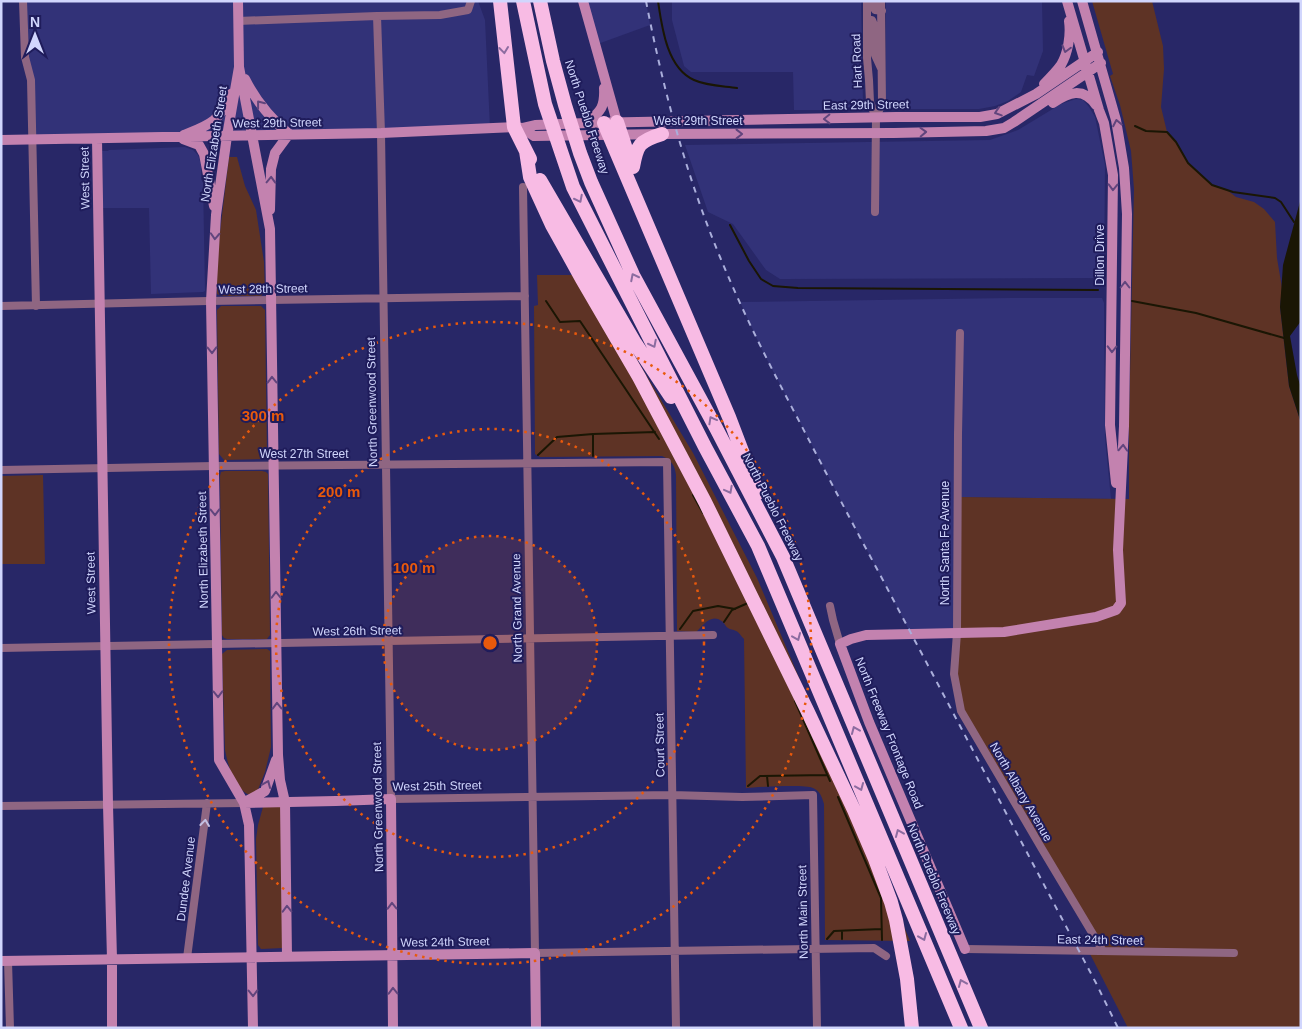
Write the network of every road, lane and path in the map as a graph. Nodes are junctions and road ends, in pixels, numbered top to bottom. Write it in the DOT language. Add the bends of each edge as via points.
graph roads {
  1 [pos="23,1"];
  2 [pos="238,1"];
  3 [pos="471,1"];
  4 [pos="500,1"];
  5 [pos="523,1"];
  6 [pos="540,1"];
  7 [pos="583,1"];
  8 [pos="866,1"];
  9 [pos="873,1"];
  10 [pos="881,1"];
  11 [pos="1066,1"];
  12 [pos="1082,1"];
  13 [pos="882,11"];
  14 [pos="377,16"];
  15 [pos="867,20"];
  16 [pos="238,21"];
  17 [pos="1099,58"];
  18 [pos="1086,66"];
  19 [pos="239,67"];
  20 [pos="882,70"];
  21 [pos="604,74"];
  22 [pos="1036,94"];
  23 [pos="1099,110"];
  24 [pos="876,118"];
  25 [pos="1014,122"];
  26 [pos="587,123"];
  27 [pos="518,128"];
  28 [pos="613,129"];
  29 [pos="381,133"];
  30 [pos="876,133"];
  31 [pos="289,134"];
  32 [pos="662,134"];
  33 [pos="227,136"];
  34 [pos="251,136"];
  35 [pos="178,137"];
  36 [pos="97,139"];
  37 [pos="1,140"];
  38 [pos="32,140"];
  39 [pos="526,151"];
  40 [pos="633,168"];
  41 [pos="523,187"];
  42 [pos="875,212"];
  43 [pos="216,215"];
  44 [pos="644,218"];
  45 [pos="270,229"];
  46 [pos="525,296"];
  47 [pos="383,298"];
  48 [pos="271,300"];
  49 [pos="211,301"];
  50 [pos="99,304"];
  51 [pos="1,306"];
  52 [pos="36,306"];
  53 [pos="960,333"];
  54 [pos="706,447"];
  55 [pos="667,462"];
  56 [pos="528,463"];
  57 [pos="385,465"];
  58 [pos="214,466"];
  59 [pos="274,466"];
  60 [pos="102,468"];
  61 [pos="1,470"];
  62 [pos="1119,514"];
  63 [pos="783,557"];
  64 [pos="830,606"];
  65 [pos="957,633"];
  66 [pos="670,636"];
  67 [pos="713,636"];
  68 [pos="530,639"];
  69 [pos="388,642"];
  70 [pos="276,644"];
  71 [pos="840,644"];
  72 [pos="217,645"];
  73 [pos="105,646"];
  74 [pos="1,648"];
  75 [pos="278,755"];
  76 [pos="672,794"];
  77 [pos="812,795"];
  78 [pos="532,797"];
  79 [pos="391,799"];
  80 [pos="244,802"];
  81 [pos="285,802"];
  82 [pos="207,803"];
  83 [pos="108,805"];
  84 [pos="1,806"];
  85 [pos="815,948"];
  86 [pos="965,949"];
  87 [pos="675,950"];
  88 [pos="1103,951"];
  89 [pos="535,953"];
  90 [pos="1234,953"];
  91 [pos="392,955"];
  92 [pos="886,956"];
  93 [pos="252,957"];
  94 [pos="287,957"];
  95 [pos="187,958"];
  96 [pos="112,960"];
  97 [pos="5,961"];
  98 [pos="10,1028"];
  99 [pos="112,1028"];
  100 [pos="253,1028"];
  101 [pos="394,1028"];
  102 [pos="536,1028"];
  103 [pos="676,1028"];
  104 [pos="817,1028"];
  105 [pos="912,1028"];
  106 [pos="961,1028"];
  107 [pos="980,1028"];
  1 -- 38 [label="street" via="25,58 31,80"];
  2 -- 16 [label="main road, North Elizabeth Street"];
  3 -- 14 [label="street" via="468,10 440,16"];
  4 -- 27 [label="highway, one-way"];
  5 -- 54 [label="highway, one-way" via="545,104 573,187"];
  63 -- 6 [label="highway, North Pueblo Freeway, one-way" via="633,275 591,182 565,105"];
  7 -- 21 [label="main road"];
  8 -- 15 [label="street, Hart Road"];
  9 -- 13 [label="street" via="875,10"];
  10 -- 13 [label="street, Hart Road"];
  11 -- 18 [label="main road, Dillon Drive"];
  11 -- 22 [label="main road, one-way" via="1070,30 1067,49 1061,65"];
  12 -- 17 [label="main road, Dillon Drive"];
  13 -- 20 [label="street, Hart Road"];
  14 -- 16 [label="street"];
  14 -- 29 [label="street, North Greenwood Street"];
  15 -- 20 [label="street" via="872,20 874,25 875,55"];
  15 -- 24 [label="street, Hart Road" via="870,102"];
  16 -- 19 [label="main road, North Elizabeth Street"];
  17 -- 18 [label="main road, East 29th Street"];
  62 -- 17 [label="main road, Dillon Drive, one-way" via="1124,426 1127,214 1116,120"];
  18 -- 22 [label="main road, East 29th Street"];
  18 -- 23 [label="main road, Dillon Drive"];
  18 -- 25 [label="main road, East 29th Street"];
  31 -- 19 [label="main road, one-way" via="252,94"];
  19 -- 33 [label="main road, North Elizabeth Street"];
  19 -- 34 [label="main road, North Elizabeth Street"];
  19 -- 35 [label="main road" via="220,115 209,125"];
  20 -- 24 [label="street, Hart Road" via="882,103"];
  21 -- 26 [label="main road" via="605,98 600,112"];
  21 -- 28 [label="main road"];
  22 -- 24 [label="main road, East 29th Street, one-way" via="997,114"];
  23 -- 25 [label="main road" via="1090,98 1077,93 1063,96 1041,112"];
  23 -- 62 [label="main road, Dillon Drive, one-way" via="1113,175 1110,424"];
  24 -- 28 [label="main road, East 29th Street, one-way"];
  24 -- 30 [label="street, Hart Road"];
  30 -- 25 [label="main road, East 29th Street, one-way" via="986,131 1004,128"];
  26 -- 27 [label="main road, West 29th Street"];
  26 -- 28 [label="main road, West 29th Street"];
  27 -- 28 [label="main road, West 29th Street" via="534,136"];
  27 -- 29 [label="main road, West 29th Street"];
  27 -- 39 [label="highway"];
  28 -- 32 [label="main road, West 29th Street"];
  28 -- 40 [label="highway"];
  28 -- 44 [label="highway"];
  29 -- 31 [label="main road, West 29th Street"];
  29 -- 47 [label="street, North Greenwood Street"];
  32 -- 30 [label="main road, West 29th Street, one-way"];
  30 -- 42 [label="street, Hart Road"];
  31 -- 34 [label="main road, West 29th Street"];
  45 -- 31 [label="main road, one-way" via="271,169 275,153"];
  32 -- 40 [label="highway" via="649,138 636,150"];
  33 -- 34 [label="main road, West 29th Street"];
  33 -- 35 [label="main road, West 29th Street"];
  33 -- 43 [label="main road, North Elizabeth Street"];
  34 -- 45 [label="main road, North Elizabeth Street"];
  35 -- 36 [label="main road, West 29th Street"];
  35 -- 43 [label="main road" via="199,145 204,154"];
  36 -- 38 [label="main road, West 29th Street"];
  36 -- 50 [label="main road, West Street"];
  37 -- 38 [label="main road, West 29th Street"];
  38 -- 52 [label="street"];
  39 -- 54 [label="highway" via="636,343"];
  39 -- 105 [label="highway" via="530,177 552,224 705,502 854,810 896,920"];
  40 -- 44 [label="highway"];
  41 -- 46 [label="street, North Grand Avenue"];
  43 -- 49 [label="main road, North Elizabeth Street, one-way"];
  44 -- 63 [label="highway" via="729,417"];
  45 -- 48 [label="main road, North Elizabeth Street"];
  46 -- 47 [label="street, West 28th Street"];
  46 -- 56 [label="street, North Grand Avenue"];
  47 -- 48 [label="street, West 28th Street"];
  47 -- 57 [label="street, North Greenwood Street"];
  48 -- 49 [label="street, West 28th Street"];
  59 -- 48 [label="main road, North Elizabeth Street, one-way"];
  49 -- 50 [label="street, West 28th Street"];
  49 -- 58 [label="main road, North Elizabeth Street, one-way"];
  50 -- 52 [label="street, West 28th Street"];
  50 -- 60 [label="main road, West Street"];
  51 -- 52 [label="street, West 28th Street"];
  53 -- 65 [label="street, North Santa Fe Avenue"];
  54 -- 106 [label="highway, one-way" via="758,546"];
  55 -- 56 [label="street, West 27th Street"];
  55 -- 66 [label="street, Court Street"];
  56 -- 57 [label="street, West 27th Street"];
  56 -- 68 [label="street, North Grand Avenue"];
  57 -- 59 [label="street, West 27th Street"];
  57 -- 69 [label="street, North Greenwood Street"];
  58 -- 59 [label="street, West 27th Street"];
  58 -- 60 [label="street, West 27th Street"];
  58 -- 72 [label="main road, North Elizabeth Street, one-way"];
  70 -- 59 [label="main road, North Elizabeth Street, one-way"];
  60 -- 61 [label="street, West 27th Street"];
  60 -- 73 [label="main road, West Street"];
  62 -- 65 [label="main road, Dillon Drive" via="1121,603 1116,610 1096,617 1004,632"];
  107 -- 63 [label="highway, North Pueblo Freeway, one-way"];
  64 -- 71 [label="street, North Freeway Frontage Road"];
  65 -- 71 [label="main road" via="866,635"];
  65 -- 88 [label="street, North Albany Avenue" via="954,674 961,711"];
  66 -- 67 [label="street, West 26th Street"];
  66 -- 68 [label="street, West 26th Street"];
  66 -- 76 [label="street, Court Street"];
  68 -- 69 [label="street, West 26th Street"];
  68 -- 78 [label="street, North Grand Avenue"];
  69 -- 70 [label="street, West 26th Street"];
  69 -- 79 [label="street, North Greenwood Street"];
  70 -- 72 [label="street, West 26th Street"];
  75 -- 70 [label="main road, North Elizabeth Street, one-way"];
  71 -- 86 [label="main road, North Freeway Frontage Road" via="869,722"];
  72 -- 73 [label="street, West 26th Street"];
  72 -- 80 [label="main road, North Elizabeth Street, one-way" via="219,760"];
  73 -- 74 [label="street, West 26th Street"];
  73 -- 83 [label="main road, West Street"];
  80 -- 75 [label="main road, one-way" via="266,791"];
  75 -- 81 [label="main road, North Elizabeth Street"];
  76 -- 77 [label="street, West 25th Street"];
  76 -- 78 [label="street, West 25th Street"];
  76 -- 87 [label="street, Court Street"];
  77 -- 85 [label="street, North Main Street"];
  78 -- 79 [label="street, West 25th Street"];
  78 -- 89 [label="street, North Grand Avenue"];
  79 -- 81 [label="main road, West 25th Street"];
  91 -- 79 [label="main road, North Greenwood Street, one-way"];
  80 -- 81 [label="main road, West 25th Street"];
  80 -- 82 [label="street, West 25th Street"];
  80 -- 93 [label="main road, North Elizabeth Street" via="249,825"];
  94 -- 81 [label="main road, North Elizabeth Street, one-way"];
  82 -- 83 [label="street, West 25th Street"];
  95 -- 82 [label="street, Dundee Avenue, one-way"];
  83 -- 84 [label="street, West 25th Street"];
  83 -- 96 [label="main road, West Street"];
  85 -- 87 [label="street, West 24th Street"];
  85 -- 92 [label="street, West 24th Street" via="874,948"];
  85 -- 104 [label="street, North Main Street"];
  86 -- 88 [label="street, East 24th Street"];
  87 -- 89 [label="street, West 24th Street"];
  87 -- 103 [label="street, Court Street"];
  88 -- 90 [label="street, East 24th Street"];
  89 -- 91 [label="main road, West 24th Street"];
  89 -- 102 [label="main road, North Grand Avenue"];
  91 -- 94 [label="main road, West 24th Street"];
  101 -- 91 [label="main road, North Greenwood Street, one-way"];
  93 -- 94 [label="main road, West 24th Street"];
  93 -- 95 [label="main road, West 24th Street"];
  93 -- 100 [label="main road, North Elizabeth Street, one-way"];
  95 -- 96 [label="main road, West 24th Street"];
  96 -- 97 [label="main road, West 24th Street"];
  96 -- 99 [label="main road, West Street"];
  97 -- 98 [label="street"];
}
